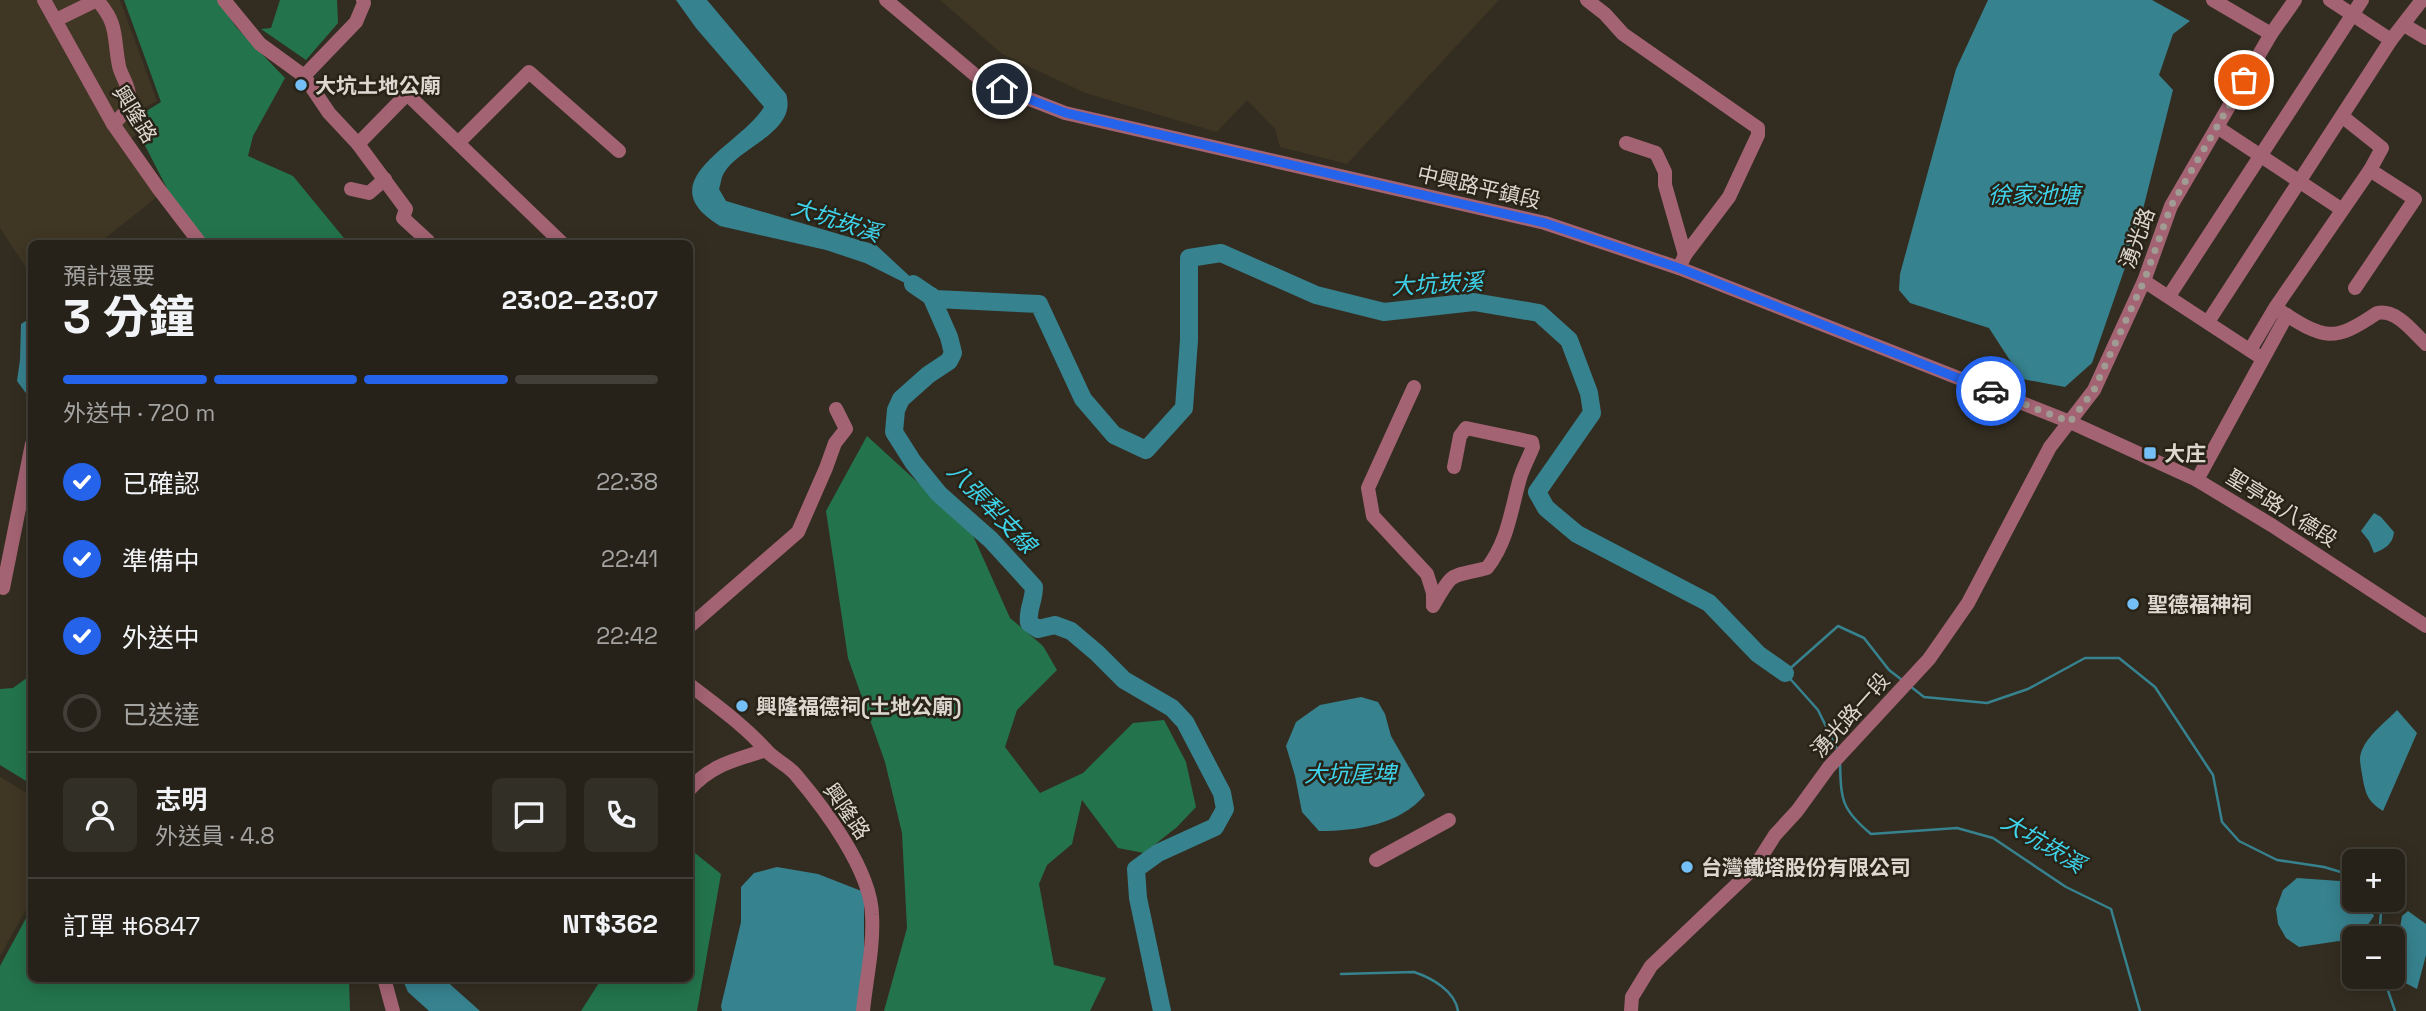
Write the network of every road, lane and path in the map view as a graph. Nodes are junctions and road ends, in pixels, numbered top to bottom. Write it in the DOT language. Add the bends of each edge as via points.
graph roads {
  1 [pos="44,0"];
  2 [pos="224,0"];
  3 [pos="363,0"];
  4 [pos="886,0"];
  5 [pos="1587,0"];
  6 [pos="2213,0"];
  7 [pos="2295,0"];
  8 [pos="2330,0"];
  9 [pos="2362,0"];
  10 [pos="2421,0"];
  11 [pos="2352,16"];
  12 [pos="56,20"];
  13 [pos="2404,25"];
  14 [pos="2271,34"];
  15 [pos="2426,38"];
  16 [pos="2391,40"];
  17 [pos="304,76"];
  18 [pos="2343,117"];
  19 [pos="113,124"];
  20 [pos="2217,127"];
  21 [pos="459,142"];
  22 [pos="1626,143"];
  23 [pos="358,144"];
  24 [pos="619,151"];
  25 [pos="2261,156"];
  26 [pos="2370,170"];
  27 [pos="385,179"];
  28 [pos="2301,182"];
  29 [pos="351,190"];
  30 [pos="2341,209"];
  31 [pos="199,240"];
  32 [pos="427,240"];
  33 [pos="559,240"];
  34 [pos="1682,262"];
  35 [pos="2144,281"];
  36 [pos="2355,288"];
  37 [pos="2169,296"];
  38 [pos="2281,312"];
  39 [pos="2208,322"];
  40 [pos="2426,344"];
  41 [pos="2250,350"];
  42 [pos="2264,359"];
  43 [pos="1413,387"];
  44 [pos="836,409"];
  45 [pos="2070,422"];
  46 [pos="28,464"];
  47 [pos="1454,467"];
  48 [pos="2197,480"];
  49 [pos="3,588"];
  50 [pos="693,623"];
  51 [pos="2426,626"];
  52 [pos="693,687"];
  53 [pos="766,750"];
  54 [pos="693,786"];
  55 [pos="1448,820"];
  56 [pos="1376,860"];
  57 [pos="385,982"];
  58 [pos="393,1011"];
  59 [pos="863,1011"];
  60 [pos="1630,1011"];
  1 -- 12 [label="street, 興隆路"];
  2 -- 17 [label="street" via="260,44"];
  3 -- 17 [label="street" via="356,22"];
  4 -- 34 [label="street, 中興路平鎮段" via="981,80 1066,113 1545,223"];
  5 -- 34 [label="street" via="1623,34 1758,128 1729,197"];
  6 -- 14 [label="street"];
  7 -- 14 [label="street, 湧光路"];
  8 -- 11 [label="street"];
  9 -- 11 [label="street"];
  10 -- 13 [label="street"];
  11 -- 16 [label="street"];
  11 -- 25 [label="street"];
  12 -- 19 [label="street, 興隆路"];
  12 -- 19 [label="street" via="97,0 110,15 119,66 130,95 125,114"];
  13 -- 15 [label="street"];
  13 -- 16 [label="street"];
  14 -- 20 [label="street, 湧光路"];
  16 -- 18 [label="street"];
  17 -- 23 [label="street"];
  18 -- 26 [label="street" via="2382,148"];
  18 -- 28 [label="street"];
  19 -- 31 [label="street, 興隆路"];
  20 -- 25 [label="street"];
  20 -- 35 [label="street, 湧光路" via="2171,206"];
  21 -- 23 [label="street" via="407,94"];
  21 -- 24 [label="street" via="529,72"];
  21 -- 33 [label="street"];
  22 -- 34 [label="street" via="1656,153 1665,172"];
  23 -- 27 [label="street"];
  25 -- 28 [label="street"];
  25 -- 37 [label="street"];
  26 -- 30 [label="street"];
  26 -- 36 [label="street" via="2415,200"];
  27 -- 29 [label="street" via="369,193"];
  27 -- 32 [label="street" via="406,209 403,218"];
  28 -- 30 [label="street"];
  28 -- 39 [label="street"];
  30 -- 38 [label="street"];
  34 -- 45 [label="street, 中興路平鎮段"];
  35 -- 37 [label="street"];
  35 -- 45 [label="street, 湧光路" via="2094,390"];
  37 -- 39 [label="street"];
  38 -- 40 [label="street" via="2316,333 2341,334 2377,313 2394,314"];
  38 -- 41 [label="street"];
  38 -- 42 [label="street"];
  39 -- 41 [label="street"];
  41 -- 42 [label="street"];
  42 -- 48 [label="street"];
  43 -- 47 [label="street" via="1368,488 1373,516 1427,574 1433,606 1454,574 1487,568 1496,556 1510,524 1520,475 1534,447 1532,442 1466,428"];
  44 -- 50 [label="street" via="846,429 835,443 798,531"];
  45 -- 48 [label="street, 聖亭路八德段"];
  45 -- 60 [label="street, 湧光路一段" via="2050,447 1968,603 1929,659 1829,767 1754,868 1651,966 1632,997"];
  46 -- 49 [label="street"];
  48 -- 51 [label="street, 聖亭路八德段"];
  52 -- 53 [label="street, 興隆路" via="743,725"];
  53 -- 54 [label="street" via="719,765"];
  53 -- 59 [label="street, 興隆路" via="794,773 863,874 873,912"];
  55 -- 56 [label="street"];
  57 -- 58 [label="street"];
}
